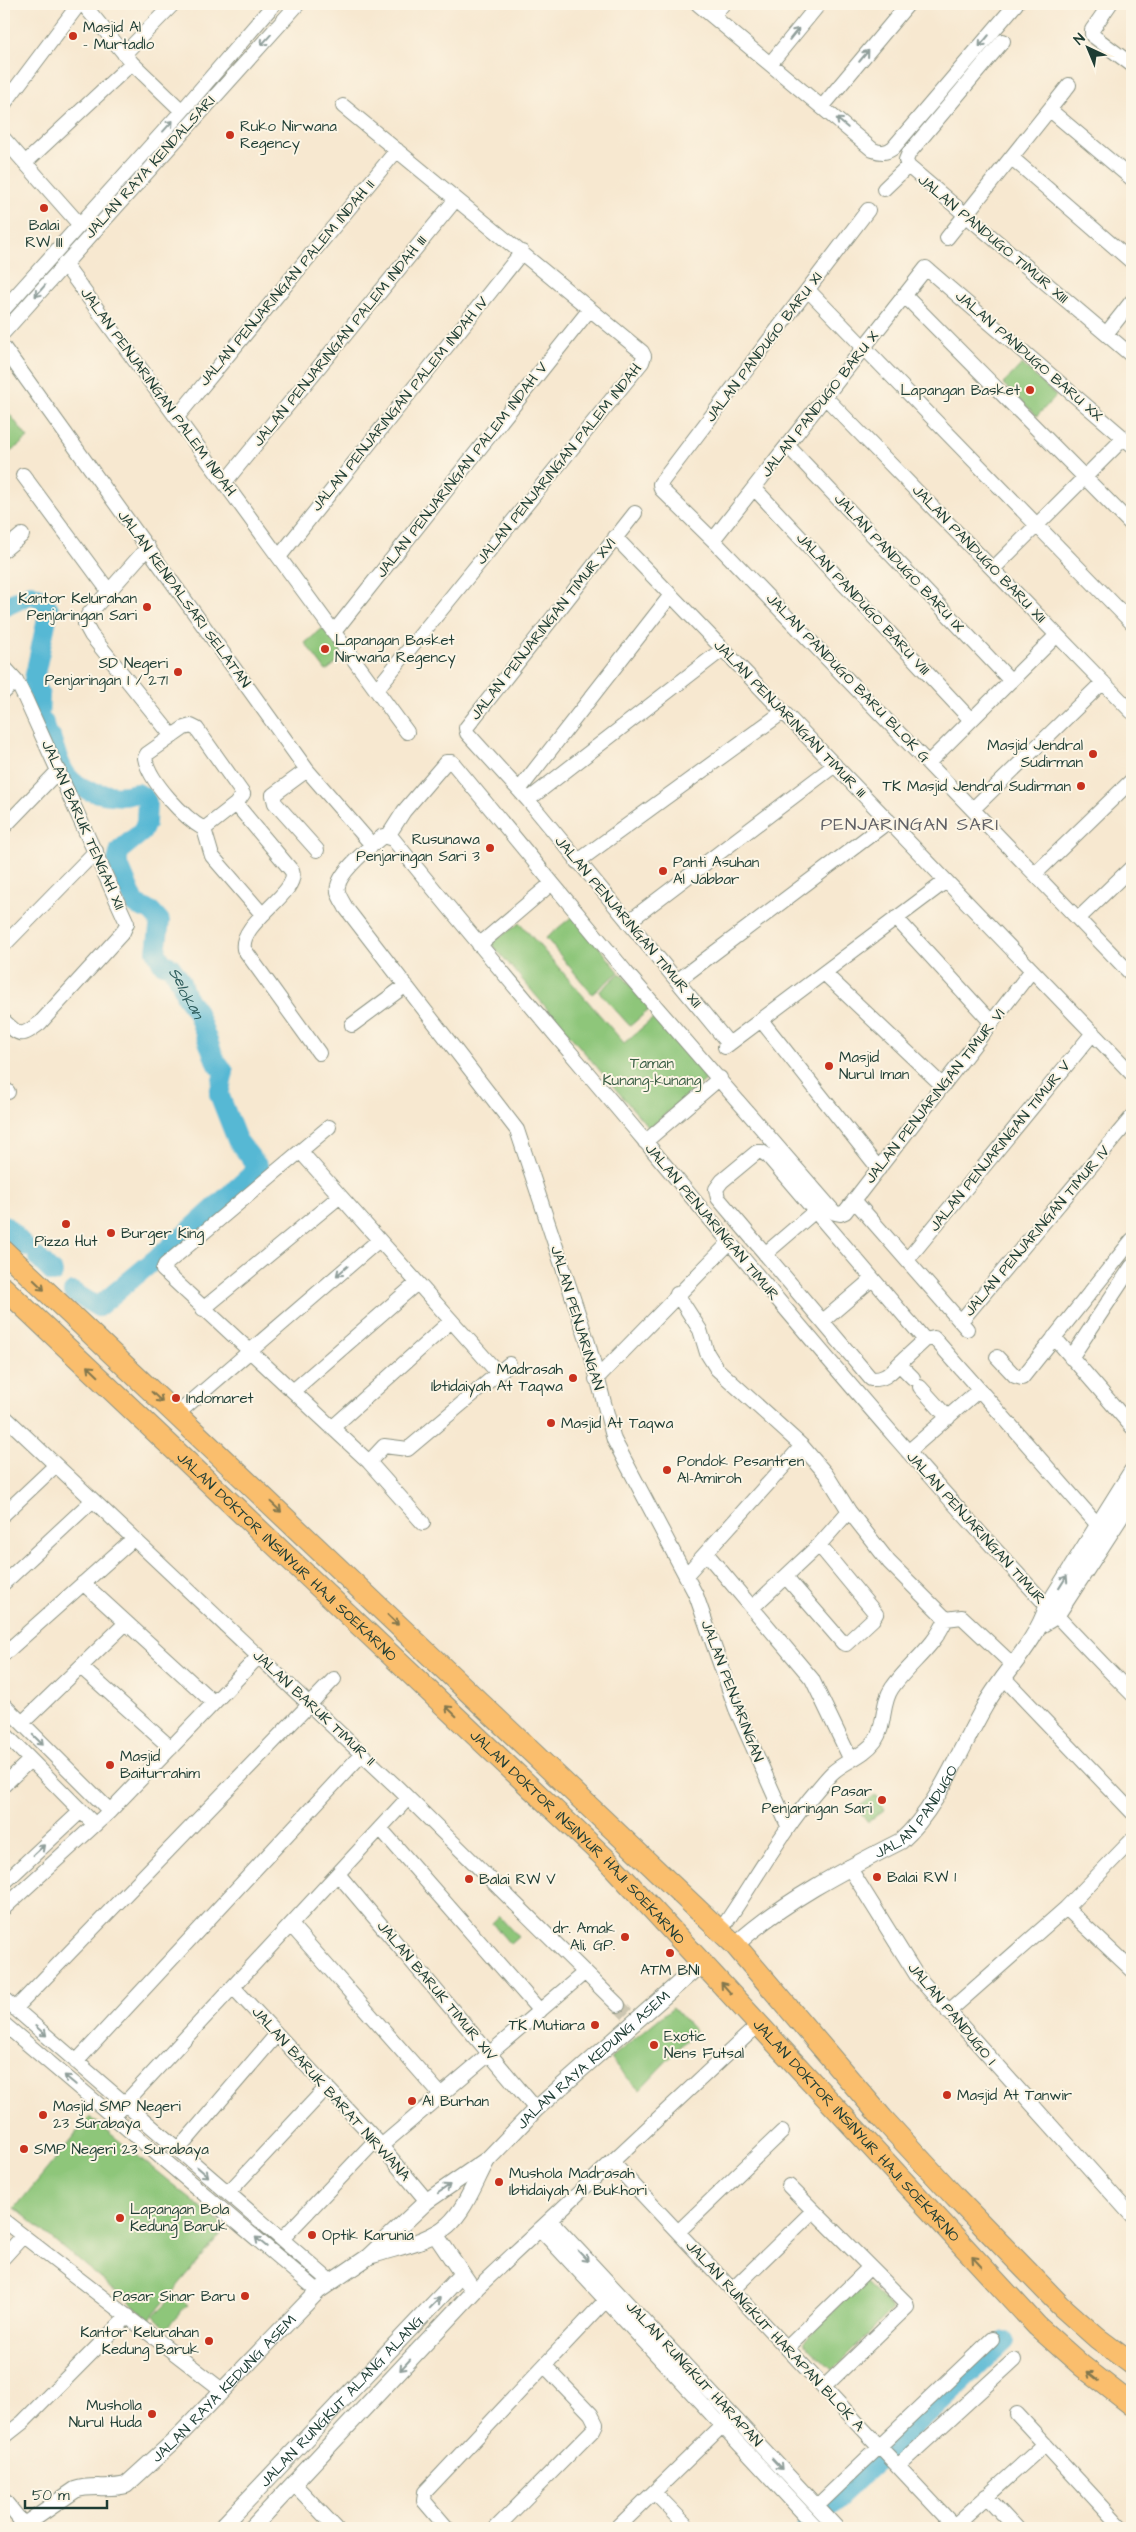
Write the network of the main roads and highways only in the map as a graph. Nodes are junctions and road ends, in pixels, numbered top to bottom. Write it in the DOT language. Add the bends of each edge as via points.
graph roads {
  1 [pos="4,1251"];
  2 [pos="4,1288"];
  3 [pos="64,1308"];
  4 [pos="44,1324"];
  5 [pos="90,1334"];
  6 [pos="73,1352"];
  7 [pos="494,1717"];
  8 [pos="477,1736"];
  9 [pos="524,1745"];
  10 [pos="507,1764"];
  11 [pos="925,2165"];
  12 [pos="906,2187"];
  13 [pos="956,2198"];
  14 [pos="936,2219"];
  15 [pos="1132,2364"];
  16 [pos="1132,2405"];
  1 -- 3 [label="main road, JALAN DOKTOR INSINYUR HAJI SOEKARNO, one-way"];
  2 -- 4 [label="main road, JALAN DOKTOR INSINYUR HAJI SOEKARNO"];
  3 -- 4 [label="main road" via="60,1324"];
  3 -- 5 [label="main road, JALAN DOKTOR INSINYUR HAJI SOEKARNO"];
  4 -- 6 [label="main road, JALAN DOKTOR INSINYUR HAJI SOEKARNO"];
  5 -- 6 [label="main road" via="80,1337"];
  5 -- 7 [label="main road, JALAN DOKTOR INSINYUR HAJI SOEKARNO, one-way"];
  8 -- 6 [label="main road, JALAN DOKTOR INSINYUR HAJI SOEKARNO, one-way"];
  7 -- 8 [label="main road" via="492,1731"];
  7 -- 9 [label="main road, JALAN DOKTOR INSINYUR HAJI SOEKARNO"];
  8 -- 10 [label="main road, JALAN DOKTOR INSINYUR HAJI SOEKARNO"];
  9 -- 10 [label="main road" via="518,1744 507,1751"];
  9 -- 11 [label="main road, JALAN DOKTOR INSINYUR HAJI SOEKARNO" via="728,1938"];
  12 -- 10 [label="main road, JALAN DOKTOR INSINYUR HAJI SOEKARNO, one-way" via="606,1859"];
  11 -- 12 [label="main road" via="925,2177 921,2183"];
  11 -- 13 [label="main road, JALAN DOKTOR INSINYUR HAJI SOEKARNO"];
  12 -- 14 [label="main road, JALAN DOKTOR INSINYUR HAJI SOEKARNO"];
  13 -- 14 [label="main road" via="948,2197 938,2204"];
  13 -- 15 [label="main road, JALAN DOKTOR INSINYUR HAJI SOEKARNO" via="1060,2306"];
  16 -- 14 [label="main road, JALAN DOKTOR INSINYUR HAJI SOEKARNO, one-way" via="1037,2326"];
}
